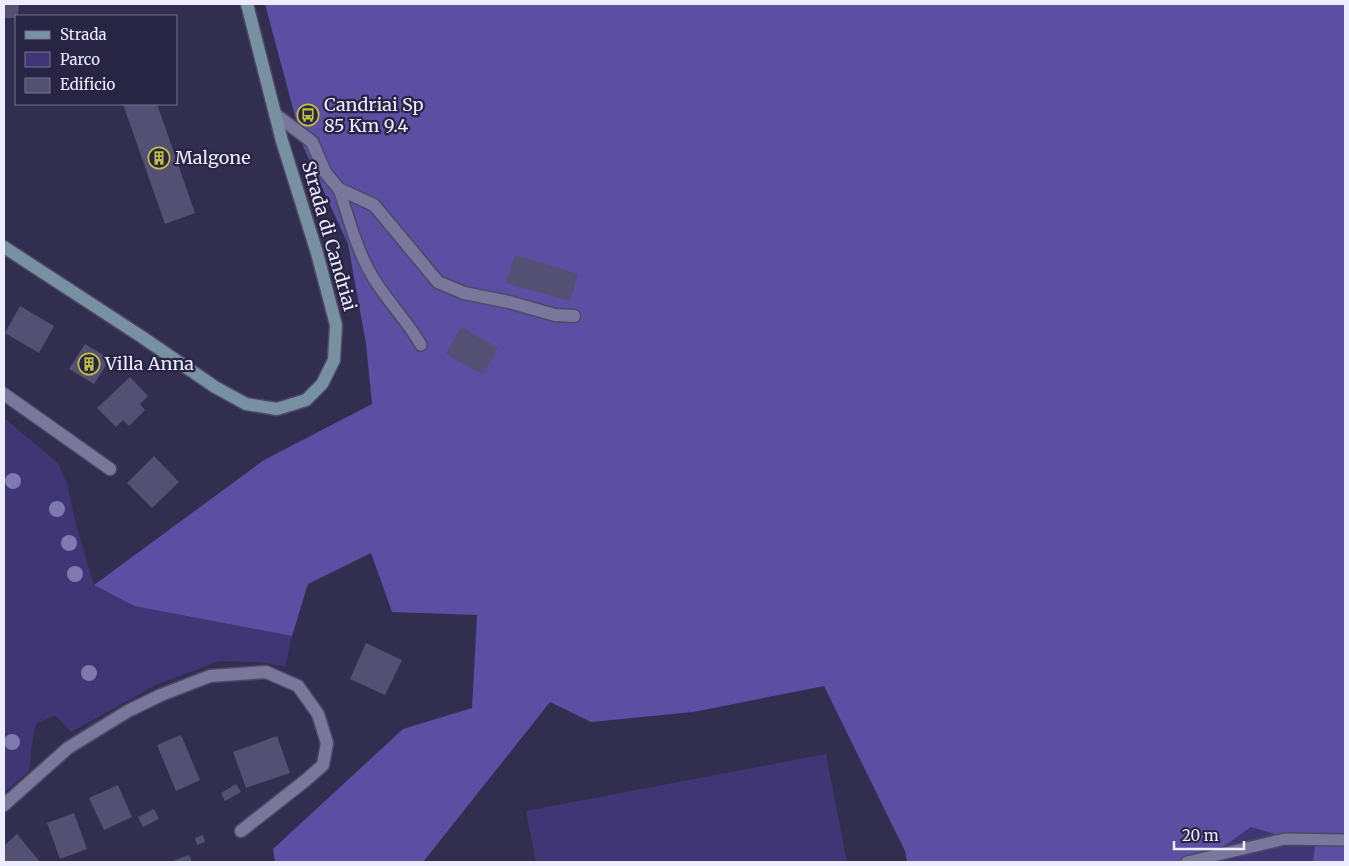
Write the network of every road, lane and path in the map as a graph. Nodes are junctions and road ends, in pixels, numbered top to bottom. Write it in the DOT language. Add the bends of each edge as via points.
graph roads {
  1 [pos="247,4"];
  2 [pos="275,114"];
  3 [pos="340,189"];
  4 [pos="4,247"];
  5 [pos="574,316"];
  6 [pos="421,345"];
  7 [pos="4,394"];
  8 [pos="110,469"];
  9 [pos="4,804"];
  10 [pos="241,831"];
  11 [pos="1345,840"];
  12 [pos="1187,862"];
  1 -- 2 [label="main road, Strada di Candriai"];
  2 -- 3 [label="street, Strada di Candriai" via="312,142 325,172"];
  2 -- 4 [label="main road, Strada di Candriai" via="336,326 334,360 322,384 306,400 277,409 246,404 215,387"];
  3 -- 5 [label="street, Strada di Candriai" via="374,205 438,282 464,292 555,315"];
  3 -- 6 [label="lane, Strada di Candriai" via="357,245 373,278"];
  7 -- 8 [label="street"];
  9 -- 10 [label="street" via="68,748 128,711 210,676 266,672 298,686 318,714 327,743 323,765"];
  11 -- 12 [label="lane" via="1285,839"];
}
